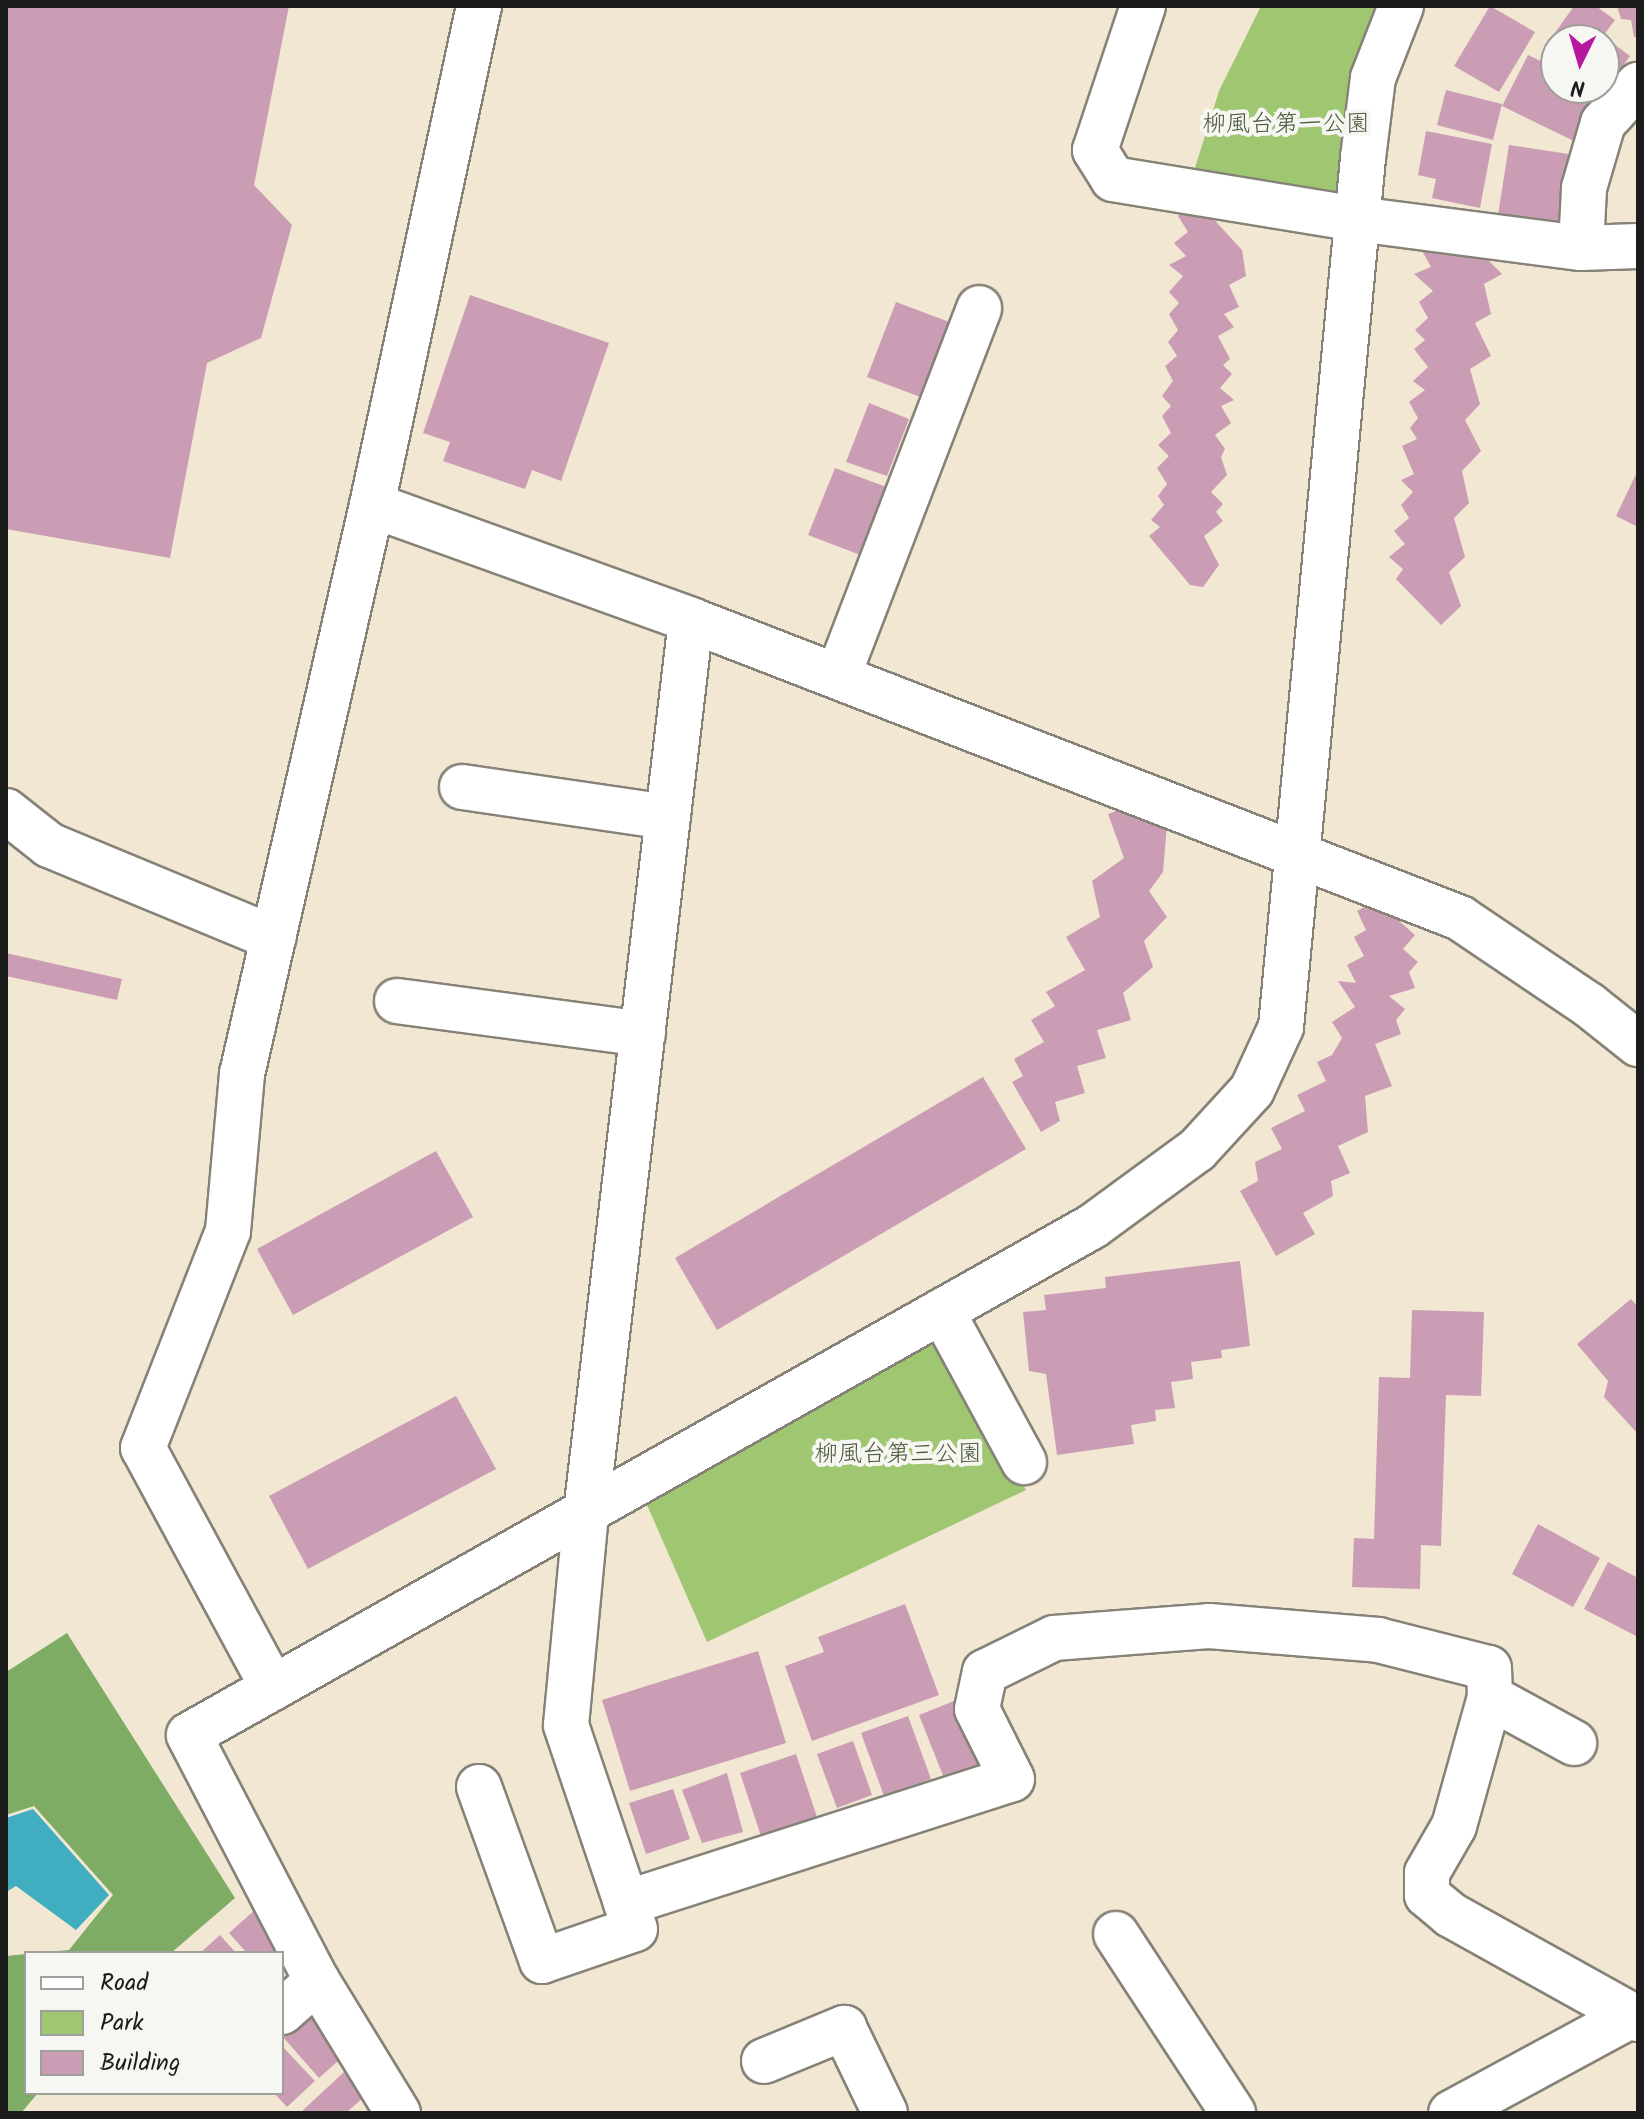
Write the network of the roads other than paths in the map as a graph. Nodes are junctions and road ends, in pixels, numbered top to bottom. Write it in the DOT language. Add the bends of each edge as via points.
graph roads {
  1 [pos="479,6"];
  2 [pos="1143,6"];
  3 [pos="1401,6"];
  4 [pos="1638,85"];
  5 [pos="1357,219"];
  6 [pos="1638,246"];
  7 [pos="1581,248"];
  8 [pos="979,308"];
  9 [pos="372,505"];
  10 [pos="691,620"];
  11 [pos="838,676"];
  12 [pos="462,787"];
  13 [pos="6,811"];
  14 [pos="668,817"];
  15 [pos="1300,853"];
  16 [pos="273,938"];
  17 [pos="397,1001"];
  18 [pos="643,1034"];
  19 [pos="1638,1044"];
  20 [pos="942,1311"];
  21 [pos="1024,1462"];
  22 [pos="586,1513"];
  23 [pos="273,1688"];
  24 [pos="1490,1697"];
  25 [pos="1574,1743"];
  26 [pos="479,1787"];
  27 [pos="626,1903"];
  28 [pos="1116,1934"];
  29 [pos="317,1981"];
  30 [pos="284,2010"];
  31 [pos="1635,2017"];
  32 [pos="764,2061"];
  33 [pos="398,2113"];
  34 [pos="885,2113"];
  35 [pos="1233,2113"];
  36 [pos="1451,2113"];
  1 -- 9 [label="street"];
  2 -- 5 [label="street" via="1095,150 1113,179"];
  3 -- 5 [label="street" via="1373,78"];
  4 -- 7 [label="street" via="1603,123 1584,188"];
  5 -- 7 [label="street"];
  5 -- 15 [label="street"];
  6 -- 7 [label="street"];
  8 -- 11 [label="street"];
  9 -- 10 [label="street"];
  9 -- 16 [label="street"];
  10 -- 11 [label="street"];
  10 -- 14 [label="street"];
  11 -- 15 [label="street"];
  12 -- 14 [label="street"];
  13 -- 16 [label="street" via="49,845"];
  14 -- 18 [label="street"];
  15 -- 19 [label="street" via="1460,918"];
  15 -- 20 [label="street" via="1281,1027 1252,1090 1197,1150 1093,1226"];
  16 -- 23 [label="street" via="242,1074 228,1231 143,1448"];
  17 -- 18 [label="street"];
  18 -- 22 [label="street"];
  20 -- 21 [label="street"];
  20 -- 22 [label="street"];
  22 -- 23 [label="street"];
  22 -- 27 [label="street" via="566,1725"];
  23 -- 29 [label="street" via="189,1735"];
  24 -- 25 [label="street"];
  24 -- 27 [label="street" via="1489,1668 1378,1640 1209,1626 1054,1638 985,1672 977,1709 1012,1779"];
  24 -- 31 [label="street" via="1454,1826 1427,1873 1427,1895 1451,1915"];
  26 -- 27 [label="street" via="542,1961 635,1929"];
  28 -- 35 [label="street"];
  29 -- 30 [label="street"];
  29 -- 33 [label="street"];
  31 -- 36 [label="street"];
  32 -- 34 [label="street" via="844,2028"];
}
